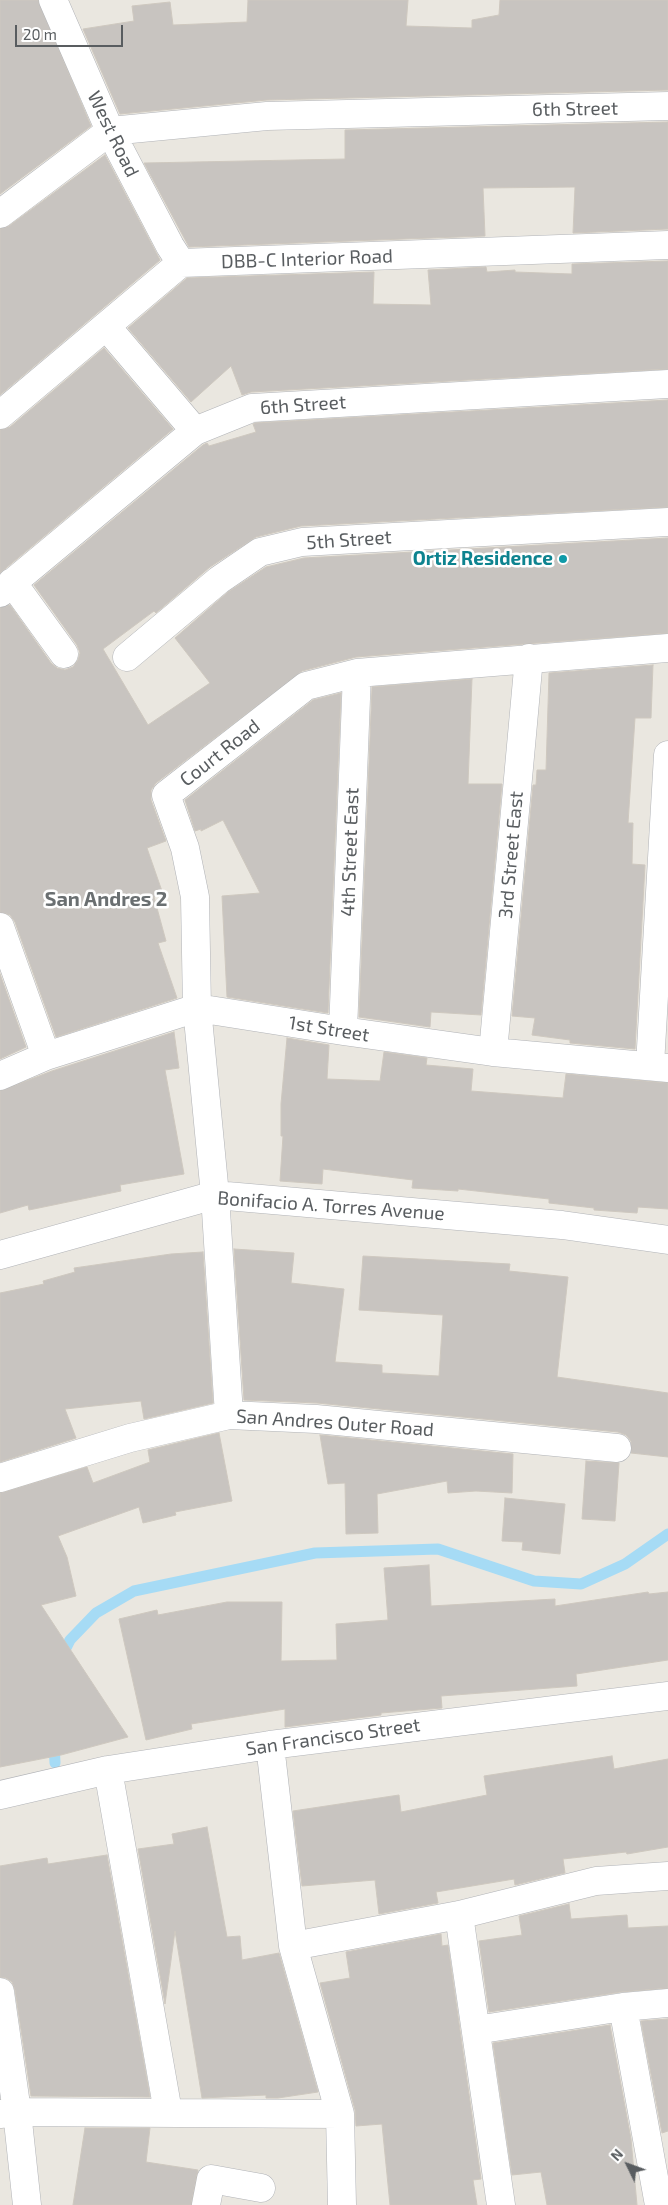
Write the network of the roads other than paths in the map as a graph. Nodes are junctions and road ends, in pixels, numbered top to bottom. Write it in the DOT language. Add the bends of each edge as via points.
graph roads {
  1 [pos="53,0"];
  2 [pos="668,106"];
  3 [pos="110,131"];
  4 [pos="3,205"];
  5 [pos="668,245"];
  6 [pos="182,263"];
  7 [pos="106,326"];
  8 [pos="668,384"];
  9 [pos="0,415"];
  10 [pos="195,431"];
  11 [pos="668,522"];
  12 [pos="6,588"];
  13 [pos="668,648"];
  14 [pos="64,654"];
  15 [pos="127,657"];
  16 [pos="529,658"];
  17 [pos="357,673"];
  18 [pos="668,755"];
  19 [pos="0,927"];
  20 [pos="197,1008"];
  21 [pos="343,1031"];
  22 [pos="493,1052"];
  23 [pos="46,1056"];
  24 [pos="659,1066"];
  25 [pos="0,1076"];
  26 [pos="215,1195"];
  27 [pos="668,1240"];
  28 [pos="0,1255"];
  29 [pos="229,1415"];
  30 [pos="617,1448"];
  31 [pos="0,1478"];
  32 [pos="668,1696"];
  33 [pos="270,1745"];
  34 [pos="108,1770"];
  35 [pos="0,1795"];
  36 [pos="668,1876"];
  37 [pos="459,1915"];
  38 [pos="294,1946"];
  39 [pos="0,1992"];
  40 [pos="668,2003"];
  41 [pos="623,2007"];
  42 [pos="476,2030"];
  43 [pos="168,2112"];
  44 [pos="9,2113"];
  45 [pos="340,2114"];
  46 [pos="261,2188"];
  47 [pos="27,2205"];
  48 [pos="206,2205"];
  49 [pos="342,2205"];
  50 [pos="501,2205"];
  51 [pos="659,2205"];
  1 -- 3 [label="street, West Road"];
  2 -- 3 [label="street, 6th Street" via="267,116"];
  3 -- 4 [label="street"];
  3 -- 6 [label="street, West Road"];
  5 -- 6 [label="street, DBB-C Interior Road"];
  6 -- 7 [label="street"];
  7 -- 9 [label="street"];
  7 -- 10 [label="street"];
  8 -- 10 [label="street, 6th Street" via="252,408"];
  10 -- 12 [label="street, 6th Street"];
  11 -- 15 [label="street, 5th Street" via="302,542 260,552 219,580"];
  12 -- 14 [label="street"];
  13 -- 16 [label="street, Court Road"];
  16 -- 17 [label="street, Court Road"];
  16 -- 22 [label="street, 3rd Street East"];
  17 -- 20 [label="street, Court Road" via="306,686 166,795 185,848 194,897"];
  17 -- 21 [label="street, 4th Street East"];
  18 -- 24 [label="street"];
  19 -- 23 [label="street"];
  20 -- 21 [label="street, 1st Street"];
  20 -- 23 [label="street, 1st Street"];
  20 -- 26 [label="street, Court Road"];
  21 -- 22 [label="street, 1st Street"];
  22 -- 24 [label="street, 1st Street"];
  23 -- 25 [label="street, 1st Street"];
  26 -- 27 [label="street, Bonifacio A. Torres Avenue" via="562,1224"];
  26 -- 28 [label="street, Bonifacio A. Torres Avenue"];
  26 -- 29 [label="street, Court Road"];
  29 -- 30 [label="street, San Andres Outer Road" via="316,1419"];
  29 -- 31 [label="street, San Andres Outer Road" via="130,1438"];
  32 -- 33 [label="street, San Francisco Street"];
  33 -- 34 [label="street, San Francisco Street"];
  33 -- 38 [label="street"];
  34 -- 35 [label="street, San Francisco Street"];
  34 -- 43 [label="street"];
  36 -- 37 [label="street" via="596,1881"];
  37 -- 38 [label="street"];
  37 -- 42 [label="street"];
  38 -- 45 [label="street"];
  39 -- 44 [label="street"];
  40 -- 41 [label="street"];
  41 -- 42 [label="street"];
  41 -- 51 [label="street"];
  42 -- 50 [label="street"];
  43 -- 44 [label="street"];
  43 -- 45 [label="street"];
  44 -- 47 [label="street"];
  45 -- 49 [label="street"];
  46 -- 48 [label="street" via="211,2179"];
}
